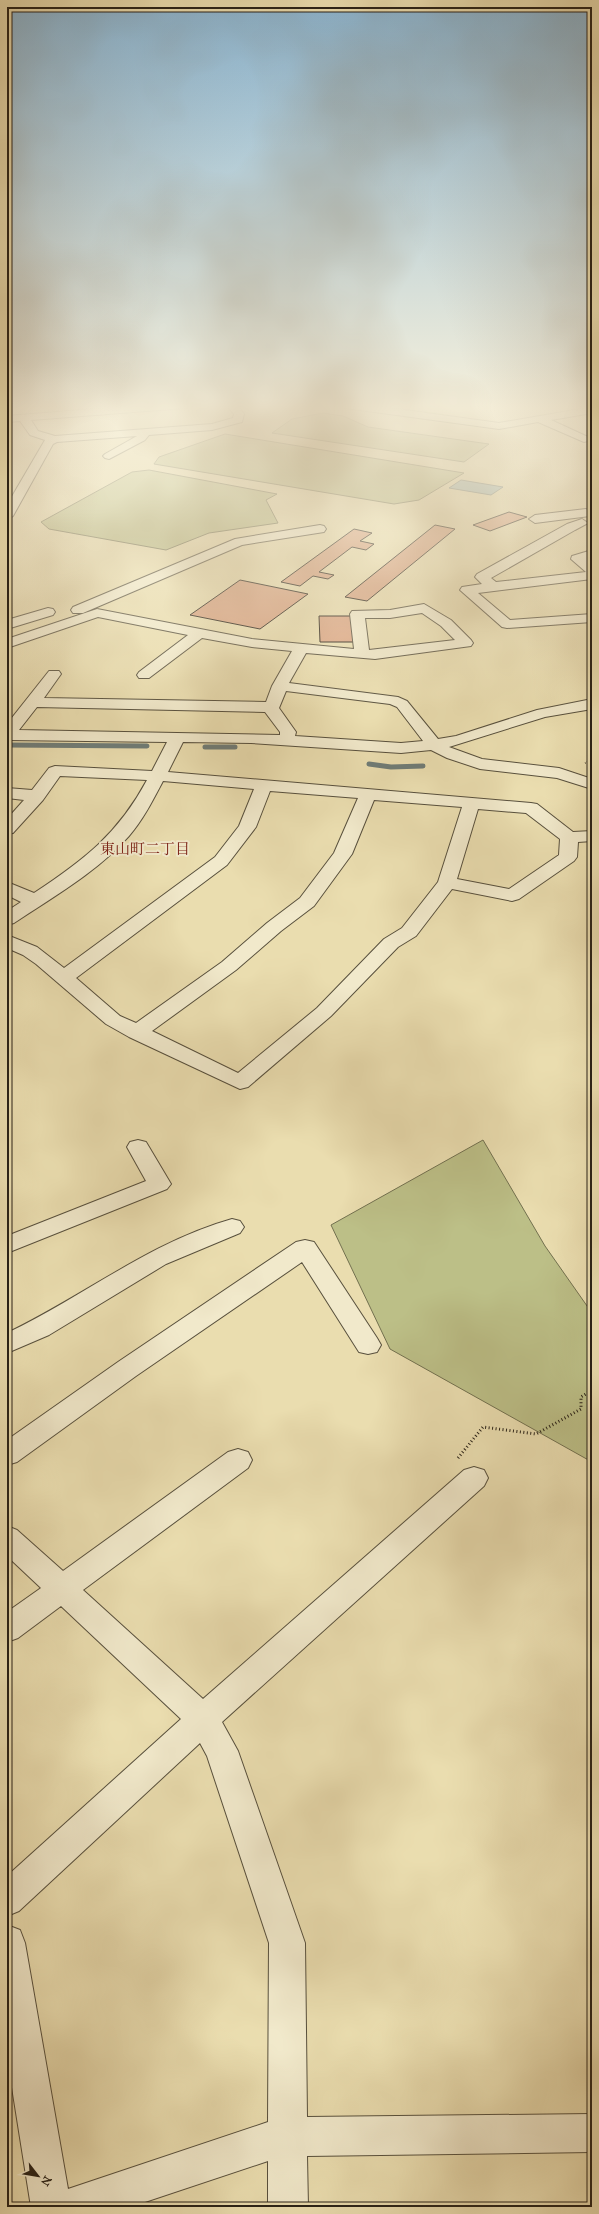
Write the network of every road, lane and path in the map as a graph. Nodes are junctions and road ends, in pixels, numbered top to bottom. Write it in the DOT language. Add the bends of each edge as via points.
graph roads {
  1 [pos="592,511"];
  2 [pos="567,516"];
  3 [pos="535,519"];
  4 [pos="587,525"];
  5 [pos="320,529"];
  6 [pos="592,554"];
  7 [pos="592,570"];
  8 [pos="592,574"];
  9 [pos="493,587"];
  10 [pos="48,612"];
  11 [pos="592,618"];
  12 [pos="7,625"];
  13 [pos="199,633"];
  14 [pos="7,634"];
  15 [pos="7,644"];
  16 [pos="301,648"];
  17 [pos="362,654"];
  18 [pos="54,674"];
  19 [pos="144,675"];
  20 [pos="280,686"];
  21 [pos="32,702"];
  22 [pos="592,704"];
  23 [pos="270,707"];
  24 [pos="7,735"];
  25 [pos="177,738"];
  26 [pos="286,740"];
  27 [pos="434,745"];
  28 [pos="158,776"];
  29 [pos="592,784"];
  30 [pos="264,786"];
  31 [pos="7,793"];
  32 [pos="368,794"];
  33 [pos="37,796"];
  34 [pos="471,804"];
  35 [pos="7,829"];
  36 [pos="592,836"];
  37 [pos="570,837"];
  38 [pos="447,883"];
  39 [pos="7,888"];
  40 [pos="35,901"];
  41 [pos="7,919"];
  42 [pos="7,941"];
  43 [pos="65,977"];
  44 [pos="136,1033"];
  45 [pos="138,1147"];
  46 [pos="232,1227"];
  47 [pos="7,1245"];
  48 [pos="7,1344"];
  49 [pos="368,1345"];
  50 [pos="592,1390"];
  51 [pos="7,1454"];
  52 [pos="238,1460"];
  53 [pos="474,1478"];
  54 [pos="7,1538"];
  55 [pos="60,1588"];
  56 [pos="7,1629"];
  57 [pos="203,1719"];
  58 [pos="7,1900"];
  59 [pos="7,1943"];
  60 [pos="592,2133"];
  61 [pos="287,2137"];
  62 [pos="51,2207"];
  63 [pos="72,2207"];
  64 [pos="288,2207"];
  1 -- 2 [label="street"];
  2 -- 3 [label="street"];
  2 -- 4 [label="street"];
  4 -- 9 [label="street" via="570,527 482,577"];
  5 -- 14 [label="street" via="239,542 83,608"];
  6 -- 7 [label="street" via="577,559"];
  8 -- 9 [label="street"];
  9 -- 11 [label="street" via="467,590 507,624"];
  10 -- 12 [label="street"];
  13 -- 15 [label="street" via="97,613"];
  13 -- 16 [label="street" via="252,643"];
  13 -- 19 [label="street"];
  16 -- 17 [label="street"];
  16 -- 20 [label="street"];
  17 -- 17 [label="street" via="357,614 390,614 424,608 446,623 466,643 375,655"];
  18 -- 21 [label="street"];
  20 -- 23 [label="street" via="272,708"];
  20 -- 27 [label="street" via="399,702"];
  21 -- 23 [label="street"];
  21 -- 24 [label="street"];
  22 -- 27 [label="street" via="542,713 459,740"];
  23 -- 26 [label="street" via="288,732"];
  24 -- 25 [label="street"];
  25 -- 26 [label="street"];
  25 -- 28 [label="street"];
  26 -- 27 [label="street" via="366,747 401,748"];
  27 -- 29 [label="street" via="452,756 480,764 559,773"];
  28 -- 30 [label="street"];
  28 -- 33 [label="street" via="55,770"];
  28 -- 40 [label="street" via="132,819 113,841"];
  30 -- 32 [label="street"];
  30 -- 43 [label="street" via="247,827 221,861"];
  31 -- 33 [label="street"];
  32 -- 34 [label="street"];
  32 -- 44 [label="street" via="343,854 307,902 230,966"];
  33 -- 35 [label="street"];
  34 -- 37 [label="street" via="531,808"];
  34 -- 38 [label="street"];
  36 -- 37 [label="street"];
  37 -- 38 [label="street" via="568,857 512,895"];
  38 -- 44 [label="street" via="409,932 390,944 324,1012 240,1082"];
  39 -- 40 [label="street"];
  40 -- 41 [label="street"];
  42 -- 43 [label="street" via="30,951"];
  43 -- 44 [label="street" via="113,1020"];
  45 -- 47 [label="street" via="159,1184"];
  46 -- 48 [label="street" via="157,1258 40,1328"];
  49 -- 51 [label="street" via="305,1248"];
  50 -- 53 [label="path" via="581,1397 581,1408 536,1434 483,1427 453,1465"];
  52 -- 55 [label="street"];
  53 -- 57 [label="street"];
  54 -- 55 [label="street"];
  55 -- 56 [label="street"];
  55 -- 57 [label="street"];
  57 -- 58 [label="street"];
  57 -- 61 [label="street" via="222,1751 287,1943"];
  59 -- 62 [label="street"];
  60 -- 61 [label="street"];
  61 -- 63 [label="street" via="255,2144"];
  61 -- 64 [label="street"];
}
